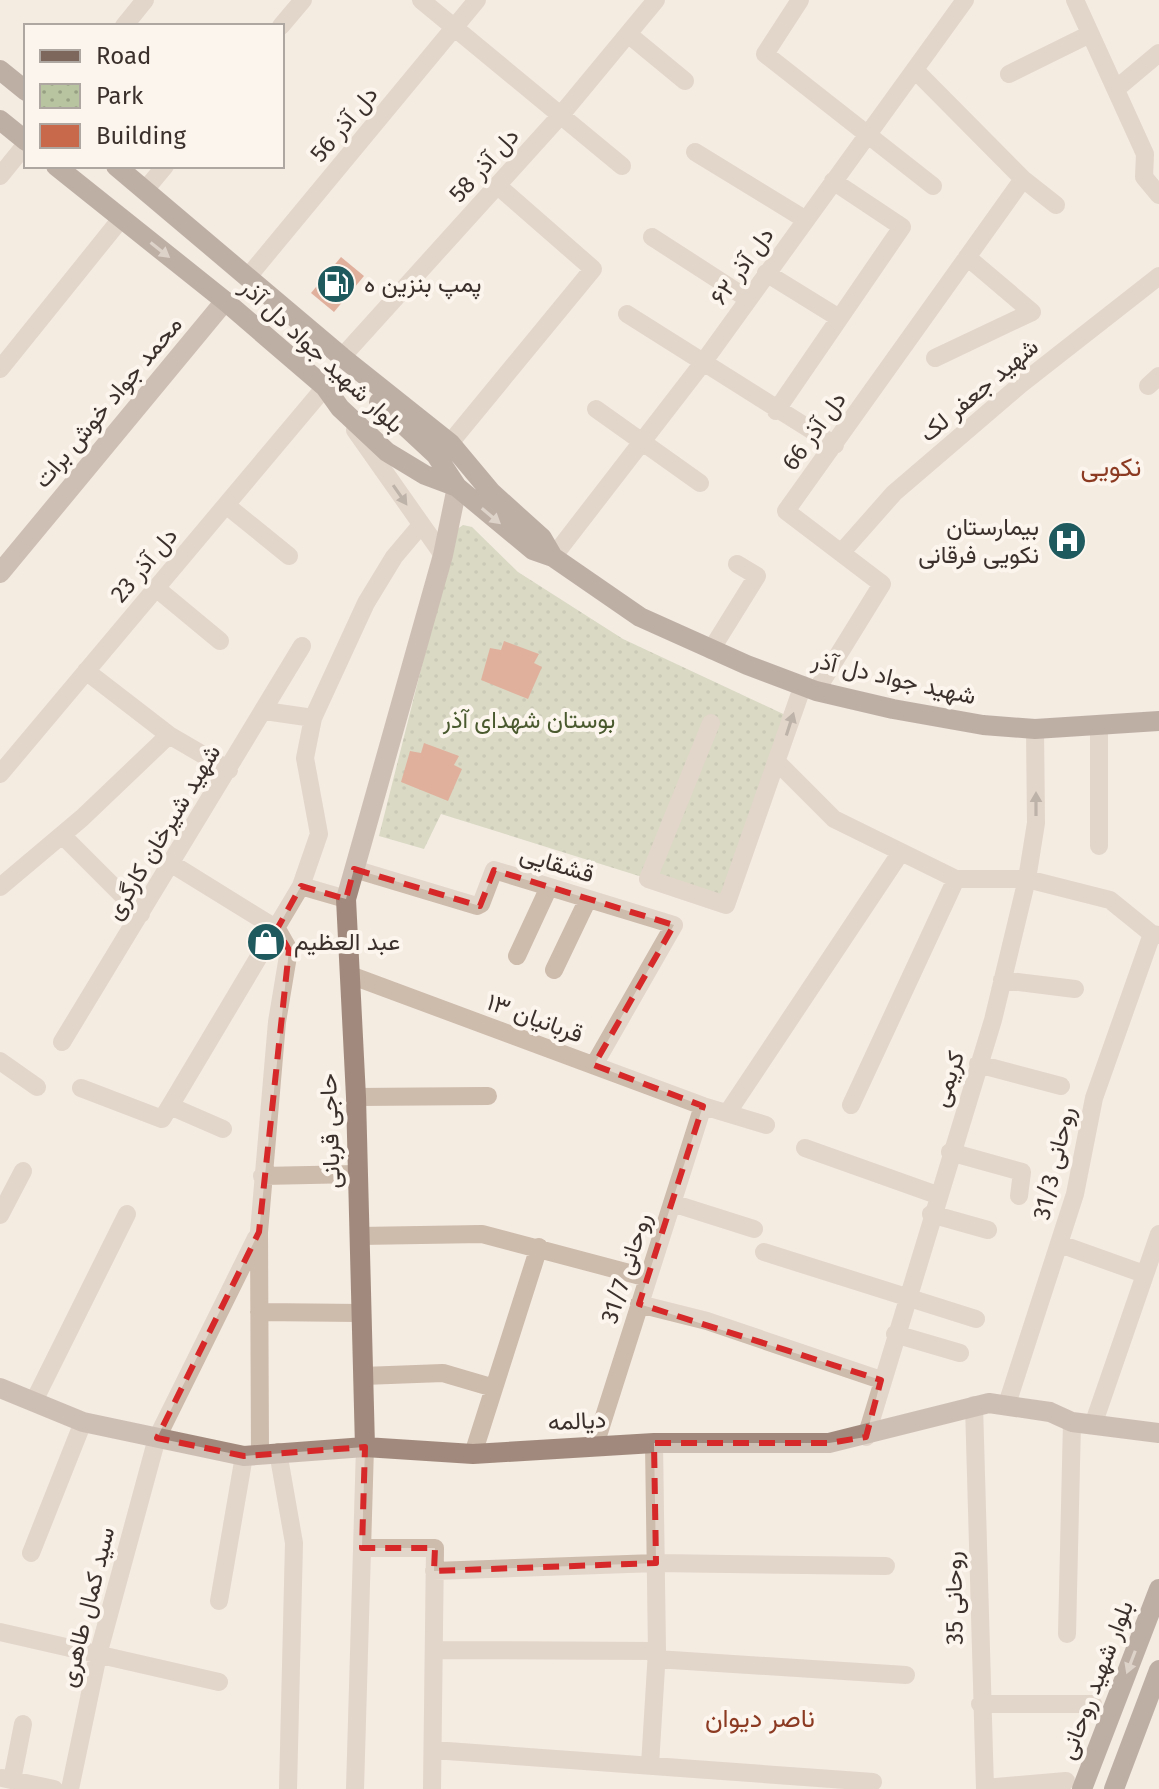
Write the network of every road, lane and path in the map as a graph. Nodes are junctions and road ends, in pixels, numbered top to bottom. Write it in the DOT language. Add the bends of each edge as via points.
graph roads {
  1 [pos="145,0"];
  2 [pos="303,0"];
  3 [pos="421,0"];
  4 [pos="477,0"];
  5 [pos="656,0"];
  6 [pos="800,0"];
  7 [pos="965,0"];
  8 [pos="1075,0"];
  9 [pos="126,24"];
  10 [pos="283,24"];
  11 [pos="454,28"];
  12 [pos="628,34"];
  13 [pos="1090,34"];
  14 [pos="1159,53"];
  15 [pos="0,70"];
  16 [pos="915,70"];
  17 [pos="1009,74"];
  18 [pos="685,81"];
  19 [pos="24,89"];
  20 [pos="1116,89"];
  21 [pos="560,116"];
  22 [pos="0,120"];
  23 [pos="868,134"];
  24 [pos="24,141"];
  25 [pos="24,146"];
  26 [pos="695,152"];
  27 [pos="622,166"];
  28 [pos="58,168"];
  29 [pos="118,168"];
  30 [pos="163,168"];
  31 [pos="0,176"];
  32 [pos="1023,179"];
  33 [pos="833,181"];
  34 [pos="498,186"];
  35 [pos="933,186"];
  36 [pos="145,190"];
  37 [pos="1159,195"];
  38 [pos="1056,205"];
  39 [pos="120,220"];
  40 [pos="806,220"];
  41 [pos="652,237"];
  42 [pos="967,257"];
  43 [pos="766,273"];
  44 [pos="1159,276"];
  45 [pos="247,278"];
  46 [pos="748,299"];
  47 [pos="225,301"];
  48 [pos="627,314"];
  49 [pos="839,318"];
  50 [pos="342,357"];
  51 [pos="935,358"];
  52 [pos="702,364"];
  53 [pos="0,369"];
  54 [pos="325,387"];
  55 [pos="340,408"];
  56 [pos="596,409"];
  57 [pos="776,411"];
  58 [pos="407,427"];
  59 [pos="450,443"];
  60 [pos="643,443"];
  61 [pos="835,445"];
  62 [pos="387,452"];
  63 [pos="700,483"];
  64 [pos="457,487"];
  65 [pos="226,505"];
  66 [pos="421,525"];
  67 [pos="841,553"];
  68 [pos="443,555"];
  69 [pos="289,556"];
  70 [pos="553,557"];
  71 [pos="737,564"];
  72 [pos="0,573"];
  73 [pos="156,588"];
  74 [pos="220,641"];
  75 [pos="302,646"];
  76 [pos="711,650"];
  77 [pos="86,671"];
  78 [pos="809,688"];
  79 [pos="265,711"];
  80 [pos="313,718"];
  81 [pos="1159,721"];
  82 [pos="711,723"];
  83 [pos="1099,725"];
  84 [pos="1035,729"];
  85 [pos="169,735"];
  86 [pos="778,763"];
  87 [pos="229,770"];
  88 [pos="0,774"];
  89 [pos="62,835"];
  90 [pos="1099,846"];
  91 [pos="901,852"];
  92 [pos="172,864"];
  93 [pos="354,869"];
  94 [pos="3,876"];
  95 [pos="956,879"];
  96 [pos="1027,879"];
  97 [pos="301,886"];
  98 [pos="549,887"];
  99 [pos="346,899"];
  100 [pos="588,899"];
  101 [pos="141,914"];
  102 [pos="277,929"];
  103 [pos="1156,934"];
  104 [pos="517,956"];
  105 [pos="554,970"];
  106 [pos="350,975"];
  107 [pos="1002,980"];
  108 [pos="1075,989"];
  109 [pos="62,1042"];
  110 [pos="0,1061"];
  111 [pos="978,1064"];
  112 [pos="594,1065"];
  113 [pos="1061,1086"];
  114 [pos="37,1087"];
  115 [pos="81,1088"];
  116 [pos="488,1096"];
  117 [pos="356,1097"];
  118 [pos="851,1105"];
  119 [pos="703,1106"];
  120 [pos="728,1112"];
  121 [pos="166,1113"];
  122 [pos="766,1125"];
  123 [pos="223,1129"];
  124 [pos="805,1148"];
  125 [pos="950,1152"];
  126 [pos="23,1171"];
  127 [pos="357,1174"];
  128 [pos="262,1176"];
  129 [pos="937,1195"];
  130 [pos="1019,1196"];
  131 [pos="672,1203"];
  132 [pos="127,1214"];
  133 [pos="931,1214"];
  134 [pos="0,1215"];
  135 [pos="754,1229"];
  136 [pos="988,1230"];
  137 [pos="259,1232"];
  138 [pos="1159,1234"];
  139 [pos="359,1236"];
  140 [pos="1060,1244"];
  141 [pos="539,1247"];
  142 [pos="764,1252"];
  143 [pos="1144,1274"];
  144 [pos="648,1278"];
  145 [pos="906,1299"];
  146 [pos="639,1304"];
  147 [pos="259,1312"];
  148 [pos="361,1313"];
  149 [pos="976,1319"];
  150 [pos="895,1334"];
  151 [pos="960,1353"];
  152 [pos="363,1376"];
  153 [pos="881,1380"];
  154 [pos="0,1388"];
  155 [pos="494,1388"];
  156 [pos="34,1401"];
  157 [pos="1007,1404"];
  158 [pos="974,1405"];
  159 [pos="83,1422"];
  160 [pos="1072,1422"];
  161 [pos="1093,1425"];
  162 [pos="1159,1433"];
  163 [pos="866,1437"];
  164 [pos="157,1438"];
  165 [pos="654,1443"];
  166 [pos="595,1445"];
  167 [pos="365,1447"];
  168 [pos="261,1454"];
  169 [pos="473,1454"];
  170 [pos="362,1548"];
  171 [pos="31,1553"];
  172 [pos="656,1563"];
  173 [pos="886,1566"];
  174 [pos="434,1571"];
  175 [pos="1159,1589"];
  176 [pos="219,1601"];
  177 [pos="0,1632"];
  178 [pos="1067,1634"];
  179 [pos="434,1650"];
  180 [pos="98,1655"];
  181 [pos="657,1655"];
  182 [pos="1159,1670"];
  183 [pos="906,1675"];
  184 [pos="219,1682"];
  185 [pos="980,1704"];
  186 [pos="1093,1704"];
  187 [pos="23,1724"];
  188 [pos="433,1750"];
  189 [pos="650,1765"];
  190 [pos="6,1779"];
  191 [pos="873,1782"];
  192 [pos="1074,1785"];
  193 [pos="985,1788"];
  194 [pos="54,1789"];
  195 [pos="70,1789"];
  196 [pos="288,1789"];
  197 [pos="355,1789"];
  198 [pos="432,1789"];
  199 [pos="1114,1789"];
  1 -- 9 [label="street"];
  2 -- 10 [label="street"];
  3 -- 11 [label="street"];
  4 -- 11 [label="street, دل آذر 56"];
  5 -- 12 [label="street, دل آذر 58"];
  6 -- 23 [label="street" via="765,54"];
  7 -- 16 [label="street, دل آذر ۶۲"];
  8 -- 13 [label="street"];
  11 -- 21 [label="street"];
  11 -- 45 [label="street, دل آذر 56"];
  12 -- 18 [label="street"];
  12 -- 21 [label="street, دل آذر 58"];
  13 -- 17 [label="street"];
  13 -- 20 [label="street"];
  14 -- 20 [label="street"];
  15 -- 19 [label="main road"];
  16 -- 23 [label="street, دل آذر ۶۲"];
  16 -- 32 [label="street"];
  20 -- 37 [label="street" via="1145,154 1144,177"];
  21 -- 27 [label="street"];
  21 -- 34 [label="street, دل آذر 58"];
  22 -- 24 [label="main road"];
  23 -- 33 [label="street, دل آذر ۶۲"];
  23 -- 35 [label="street"];
  25 -- 31 [label="street"];
  26 -- 40 [label="street"];
  28 -- 39 [label="main road, بلوار شهید جواد دل آذر"];
  29 -- 36 [label="main road, بلوار شهید جواد دل آذر"];
  30 -- 36 [label="street"];
  32 -- 38 [label="street"];
  32 -- 42 [label="street, دل آذر 66"];
  33 -- 40 [label="street, دل آذر ۶۲"];
  33 -- 49 [label="street" via="902,227"];
  34 -- 50 [label="street, دل آذر 58"];
  34 -- 59 [label="street" via="593,269"];
  36 -- 45 [label="main road, بلوار شهید جواد دل آذر"];
  39 -- 47 [label="main road, بلوار شهید جواد دل آذر, one-way"];
  39 -- 53 [label="street"];
  40 -- 43 [label="street, دل آذر ۶۲"];
  41 -- 46 [label="street"];
  42 -- 51 [label="street" via="1032,312"];
  42 -- 61 [label="street, دل آذر 66"];
  43 -- 46 [label="street, دل آذر ۶۲"];
  43 -- 49 [label="street"];
  44 -- 67 [label="street, شهید جعفر لک" via="894,493"];
  45 -- 50 [label="main road, بلوار شهید جواد دل آذر"];
  46 -- 52 [label="street, دل آذر ۶۲"];
  47 -- 54 [label="main road, بلوار شهید جواد دل آذر"];
  47 -- 72 [label="main road, محمد جواد خوش برات"];
  48 -- 52 [label="street"];
  49 -- 57 [label="street"];
  50 -- 58 [label="main road" via="376,400"];
  50 -- 59 [label="main road, بلوار شهید جواد دل آذر"];
  52 -- 57 [label="street"];
  52 -- 60 [label="street, دل آذر ۶۲"];
  54 -- 55 [label="main road, بلوار شهید جواد دل آذر"];
  54 -- 65 [label="street, دل آذر 23"];
  55 -- 62 [label="main road, بلوار شهید جواد دل آذر"];
  55 -- 66 [label="street, one-way"];
  56 -- 60 [label="street"];
  57 -- 61 [label="street"];
  58 -- 62 [label="main road" via="410,445 395,455"];
  58 -- 64 [label="main road" via="436,455"];
  59 -- 70 [label="main road, بلوار شهید جواد دل آذر" via="491,492 542,538"];
  60 -- 63 [label="street"];
  60 -- 70 [label="street, دل آذر ۶۲"];
  61 -- 67 [label="street, دل آذر 66" via="786,511"];
  62 -- 64 [label="main road, بلوار شهید جواد دل آذر"];
  64 -- 68 [label="main road, حاجی قربانی"];
  64 -- 70 [label="main road, بلوار شهید جواد دل آذر, one-way" via="533,550"];
  65 -- 69 [label="street"];
  65 -- 73 [label="street, دل آذر 23"];
  66 -- 68 [label="street"];
  66 -- 80 [label="street" via="366,603"];
  67 -- 78 [label="street, دل آذر 66" via="882,584"];
  68 -- 93 [label="main road, حاجی قربانی"];
  70 -- 76 [label="main road, شهید جواد دل آذر" via="640,617"];
  71 -- 76 [label="street" via="757,576"];
  73 -- 74 [label="street"];
  73 -- 77 [label="street, دل آذر 23"];
  75 -- 79 [label="street, شهید شیرخان کارگری"];
  76 -- 78 [label="main road, شهید جواد دل آذر"];
  77 -- 85 [label="street"];
  77 -- 88 [label="street, دل آذر 23"];
  78 -- 84 [label="main road, شهید جواد دل آذر" via="983,725"];
  86 -- 78 [label="street, one-way"];
  79 -- 80 [label="street"];
  79 -- 87 [label="street, شهید شیرخان کارگری"];
  80 -- 97 [label="street" via="305,758 319,834"];
  81 -- 83 [label="main road, شهید جواد دل آذر"];
  82 -- 86 [label="street" via="648,879 726,905"];
  83 -- 84 [label="main road, شهید جواد دل آذر"];
  83 -- 90 [label="street"];
  96 -- 84 [label="street, کریمی, one-way" via="1036,823"];
  85 -- 87 [label="street"];
  85 -- 89 [label="street"];
  86 -- 91 [label="street" via="834,819"];
  87 -- 92 [label="street, شهید شیرخان کارگری"];
  89 -- 94 [label="street"];
  89 -- 101 [label="street"];
  91 -- 95 [label="street"];
  91 -- 120 [label="street"];
  92 -- 101 [label="street, شهید شیرخان کارگری"];
  92 -- 102 [label="street"];
  93 -- 98 [label="street, قشقایی" via="477,906 494,870"];
  93 -- 99 [label="main road, حاجی قربانی"];
  95 -- 96 [label="street"];
  95 -- 118 [label="street"];
  96 -- 103 [label="street" via="1110,900"];
  96 -- 107 [label="street, کریمی"];
  97 -- 99 [label="street"];
  97 -- 102 [label="street"];
  98 -- 100 [label="street, قشقایی"];
  98 -- 104 [label="street"];
  99 -- 106 [label="main road, حاجی قربانی"];
  100 -- 105 [label="street"];
  100 -- 112 [label="street, قشقایی" via="673,927"];
  101 -- 109 [label="street, شهید شیرخان کارگری"];
  102 -- 121 [label="street"];
  102 -- 128 [label="street" via="289,950"];
  103 -- 140 [label="street, روحانی 31/3" via="1094,1098"];
  106 -- 112 [label="street, ۱۳ قربانیان"];
  106 -- 117 [label="main road, حاجی قربانی"];
  107 -- 108 [label="street"];
  107 -- 111 [label="street, کریمی"];
  110 -- 114 [label="street"];
  111 -- 113 [label="street"];
  111 -- 125 [label="street, کریمی"];
  112 -- 119 [label="street, ۱۳ قربانیان"];
  115 -- 121 [label="street"];
  116 -- 117 [label="street"];
  117 -- 127 [label="main road, حاجی قربانی"];
  119 -- 120 [label="street, ۱۳ قربانیان"];
  119 -- 131 [label="street, روحانی 31/7"];
  120 -- 122 [label="street, ۱۳ قربانیان"];
  121 -- 123 [label="street"];
  124 -- 129 [label="street"];
  125 -- 129 [label="street, کریمی"];
  125 -- 130 [label="street" via="1022,1172"];
  126 -- 134 [label="street"];
  127 -- 128 [label="street"];
  127 -- 139 [label="main road, حاجی قربانی"];
  128 -- 137 [label="street"];
  129 -- 133 [label="street, کریمی"];
  131 -- 135 [label="street"];
  131 -- 144 [label="street, روحانی 31/7"];
  132 -- 156 [label="street"];
  133 -- 136 [label="street"];
  133 -- 145 [label="street, کریمی"];
  137 -- 147 [label="street"];
  137 -- 164 [label="street, سید کمال طاهری"];
  138 -- 143 [label="street"];
  139 -- 141 [label="street" via="482,1234"];
  139 -- 148 [label="main road, حاجی قربانی"];
  140 -- 143 [label="street"];
  140 -- 157 [label="street, روحانی 31/3"];
  141 -- 144 [label="street"];
  141 -- 155 [label="street"];
  142 -- 145 [label="street"];
  143 -- 161 [label="street"];
  144 -- 146 [label="street, روحانی 31/7"];
  145 -- 149 [label="street"];
  145 -- 150 [label="street, کریمی"];
  146 -- 153 [label="street" via="707,1321"];
  146 -- 166 [label="street, روحانی 31/7"];
  147 -- 148 [label="street"];
  147 -- 168 [label="street"];
  148 -- 152 [label="main road, حاجی قربانی"];
  150 -- 151 [label="street"];
  150 -- 153 [label="street, کریمی"];
  152 -- 155 [label="street" via="443,1373"];
  152 -- 167 [label="main road, حاجی قربانی"];
  153 -- 163 [label="street, کریمی"];
  154 -- 156 [label="main road, دیالمه"];
  155 -- 169 [label="street"];
  156 -- 159 [label="main road, دیالمه"];
  157 -- 158 [label="main road, دیالمه"];
  157 -- 160 [label="main road, دیالمه"];
  158 -- 163 [label="main road, دیالمه"];
  158 -- 185 [label="street, روحانی 35"];
  159 -- 164 [label="main road, دیالمه"];
  159 -- 171 [label="street"];
  160 -- 161 [label="main road, دیالمه"];
  160 -- 178 [label="street"];
  161 -- 162 [label="main road, دیالمه"];
  163 -- 165 [label="main road, دیالمه" via="829,1443"];
  164 -- 168 [label="main road, دیالمه"];
  164 -- 180 [label="street, سید کمال طاهری"];
  165 -- 166 [label="main road, دیالمه"];
  165 -- 172 [label="street"];
  166 -- 169 [label="main road, دیالمه"];
  167 -- 168 [label="main road, دیالمه"];
  167 -- 169 [label="main road, دیالمه"];
  167 -- 170 [label="street, حاجی قربانی"];
  168 -- 176 [label="street"];
  168 -- 196 [label="street" via="294,1543"];
  170 -- 174 [label="street" via="435,1548"];
  170 -- 197 [label="street, حاجی قربانی"];
  172 -- 173 [label="street"];
  172 -- 174 [label="street"];
  172 -- 181 [label="street"];
  174 -- 179 [label="street"];
  175 -- 192 [label="main road, بلوار شهید روحانی, one-way"];
  177 -- 180 [label="street"];
  179 -- 181 [label="street"];
  179 -- 188 [label="street"];
  180 -- 184 [label="street"];
  180 -- 195 [label="street, سید کمال طاهری"];
  181 -- 183 [label="street"];
  181 -- 189 [label="street"];
  182 -- 199 [label="main road"];
  185 -- 186 [label="street"];
  185 -- 193 [label="street, روحانی 35"];
  187 -- 190 [label="street"];
  188 -- 189 [label="street"];
  188 -- 198 [label="street"];
  189 -- 191 [label="street"];
  190 -- 194 [label="street"];
  192 -- 193 [label="street"];
}
